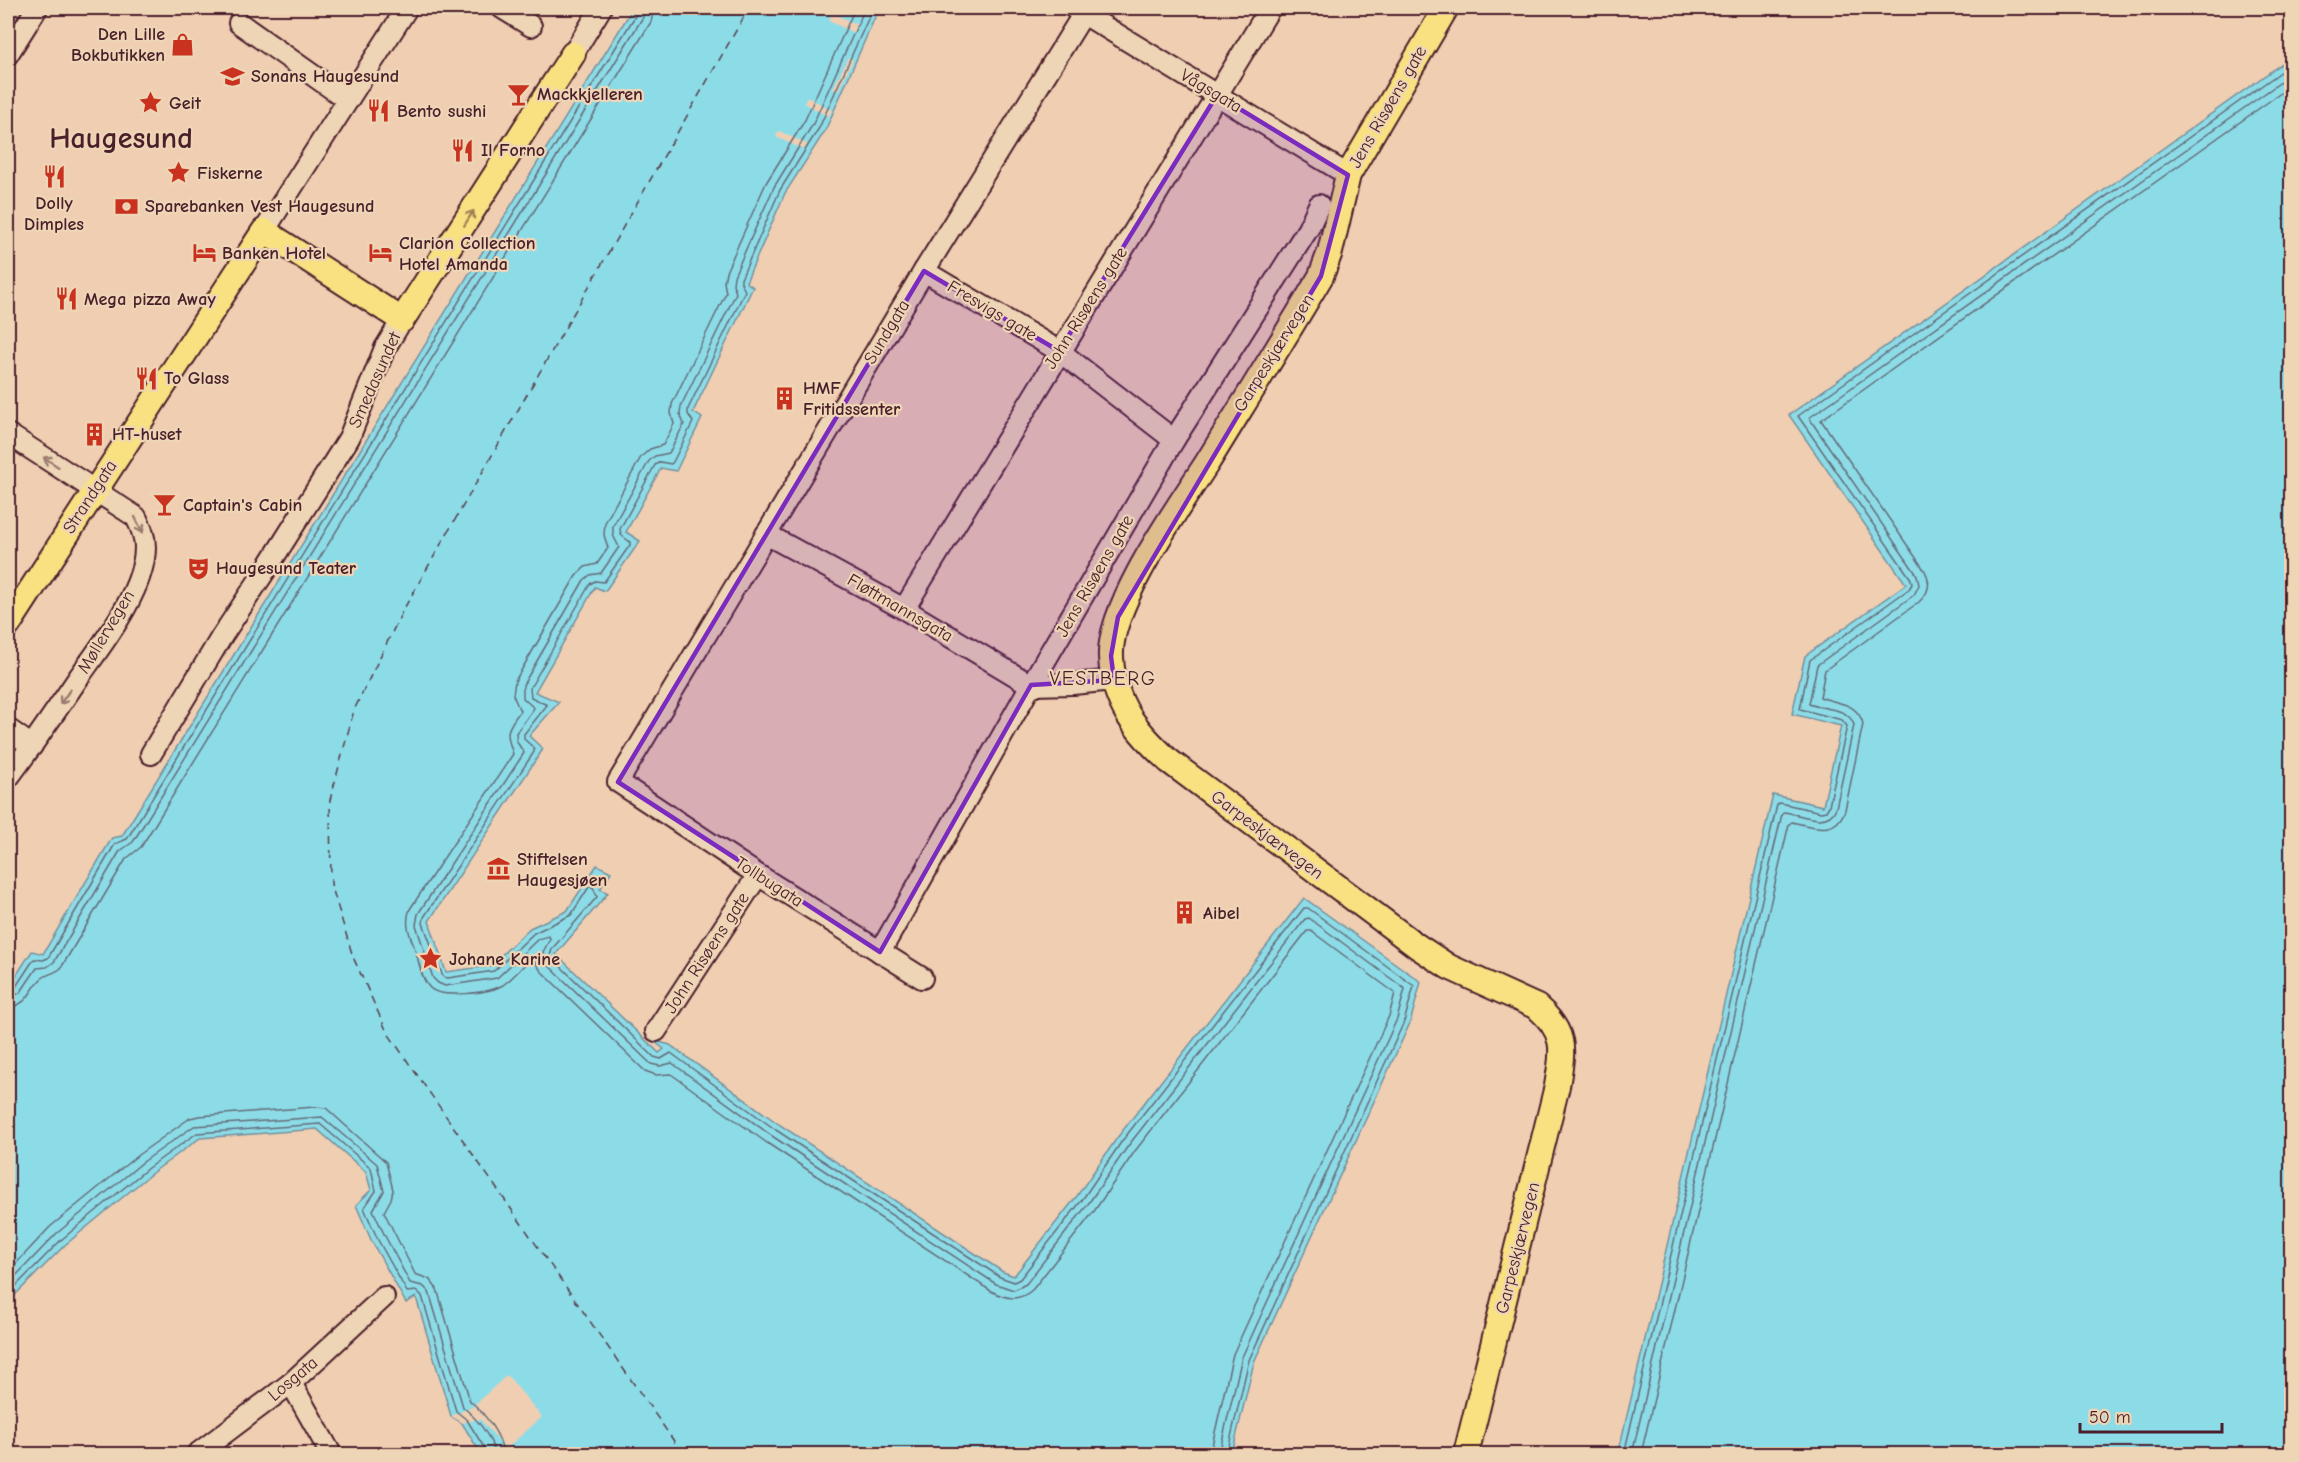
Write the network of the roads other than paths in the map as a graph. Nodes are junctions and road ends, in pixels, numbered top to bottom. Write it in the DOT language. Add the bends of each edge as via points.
graph roads {
  1 [pos="37,8"];
  2 [pos="407,8"];
  3 [pos="502,8"];
  4 [pos="602,8"];
  5 [pos="1270,8"];
  6 [pos="1446,8"];
  7 [pos="1082,10"];
  8 [pos="238,23"];
  9 [pos="531,26"];
  10 [pos="8,54"];
  11 [pos="573,54"];
  12 [pos="1217,95"];
  13 [pos="348,100"];
  14 [pos="1348,175"];
  15 [pos="1319,205"];
  16 [pos="264,231"];
  17 [pos="924,271"];
  18 [pos="402,320"];
  19 [pos="1059,351"];
  20 [pos="8,434"];
  21 [pos="1174,440"];
  22 [pos="94,489"];
  23 [pos="766,534"];
  24 [pos="904,609"];
  25 [pos="8,625"];
  26 [pos="1114,680"];
  27 [pos="1031,685"];
  28 [pos="8,729"];
  29 [pos="32,746"];
  30 [pos="151,754"];
  31 [pos="8,778"];
  32 [pos="618,782"];
  33 [pos="758,875"];
  34 [pos="880,952"];
  35 [pos="922,978"];
  36 [pos="656,1031"];
  37 [pos="384,1297"];
  38 [pos="291,1383"];
  39 [pos="202,1453"];
  40 [pos="331,1455"];
  41 [pos="1466,1455"];
  1 -- 10 [label="street"];
  2 -- 13 [label="street, Strandgata"];
  3 -- 9 [label="street"];
  4 -- 11 [label="street, Smedasundet"];
  5 -- 12 [label="street, John Risøens gate"];
  6 -- 14 [label="main road, Jens Risøens gate"];
  7 -- 12 [label="street, Vågsgata"];
  7 -- 17 [label="street, Sundgata"];
  8 -- 13 [label="street"];
  18 -- 11 [label="main road, Smedasundet, one-way"];
  12 -- 14 [label="street, Vågsgata"];
  12 -- 19 [label="street, John Risøens gate"];
  13 -- 16 [label="street, Strandgata"];
  14 -- 26 [label="main road, Garpeskjærvegen" via="1322,276 1145,564 1118,617 1111,657"];
  15 -- 21 [label="street, Jens Risøens gate" via="1308,229"];
  16 -- 18 [label="main road"];
  16 -- 22 [label="main road, Strandgata"];
  17 -- 19 [label="street, Fresvigs gate"];
  17 -- 23 [label="street, Sundgata"];
  18 -- 30 [label="street, Smedasundet" via="385,348 349,438"];
  19 -- 21 [label="street, Fresvigs gate"];
  19 -- 24 [label="street, John Risøens gate"];
  22 -- 20 [label="street, Møllervegen, one-way"];
  21 -- 27 [label="street, Jens Risøens gate"];
  22 -- 25 [label="main road, Strandgata"];
  22 -- 29 [label="street, Møllervegen, one-way" via="136,517 145,548 142,569 120,617"];
  23 -- 24 [label="street, Fløttmannsgata"];
  23 -- 32 [label="street, Sundgata"];
  24 -- 27 [label="street, Fløttmannsgata"];
  26 -- 27 [label="street"];
  26 -- 41 [label="main road, Garpeskjærvegen" via="1130,721 1169,761 1417,946 1449,967 1537,1007 1560,1036 1557,1086"];
  27 -- 34 [label="street, Jens Risøens gate"];
  28 -- 29 [label="street"];
  29 -- 31 [label="street, Møllervegen"];
  32 -- 33 [label="street, Tollbugata"];
  33 -- 34 [label="street, Tollbugata"];
  33 -- 36 [label="street, John Risøens gate"];
  34 -- 35 [label="street, Tollbugata"];
  37 -- 38 [label="street, Losgata"];
  38 -- 39 [label="street, Losgata"];
  38 -- 40 [label="street"];
}
